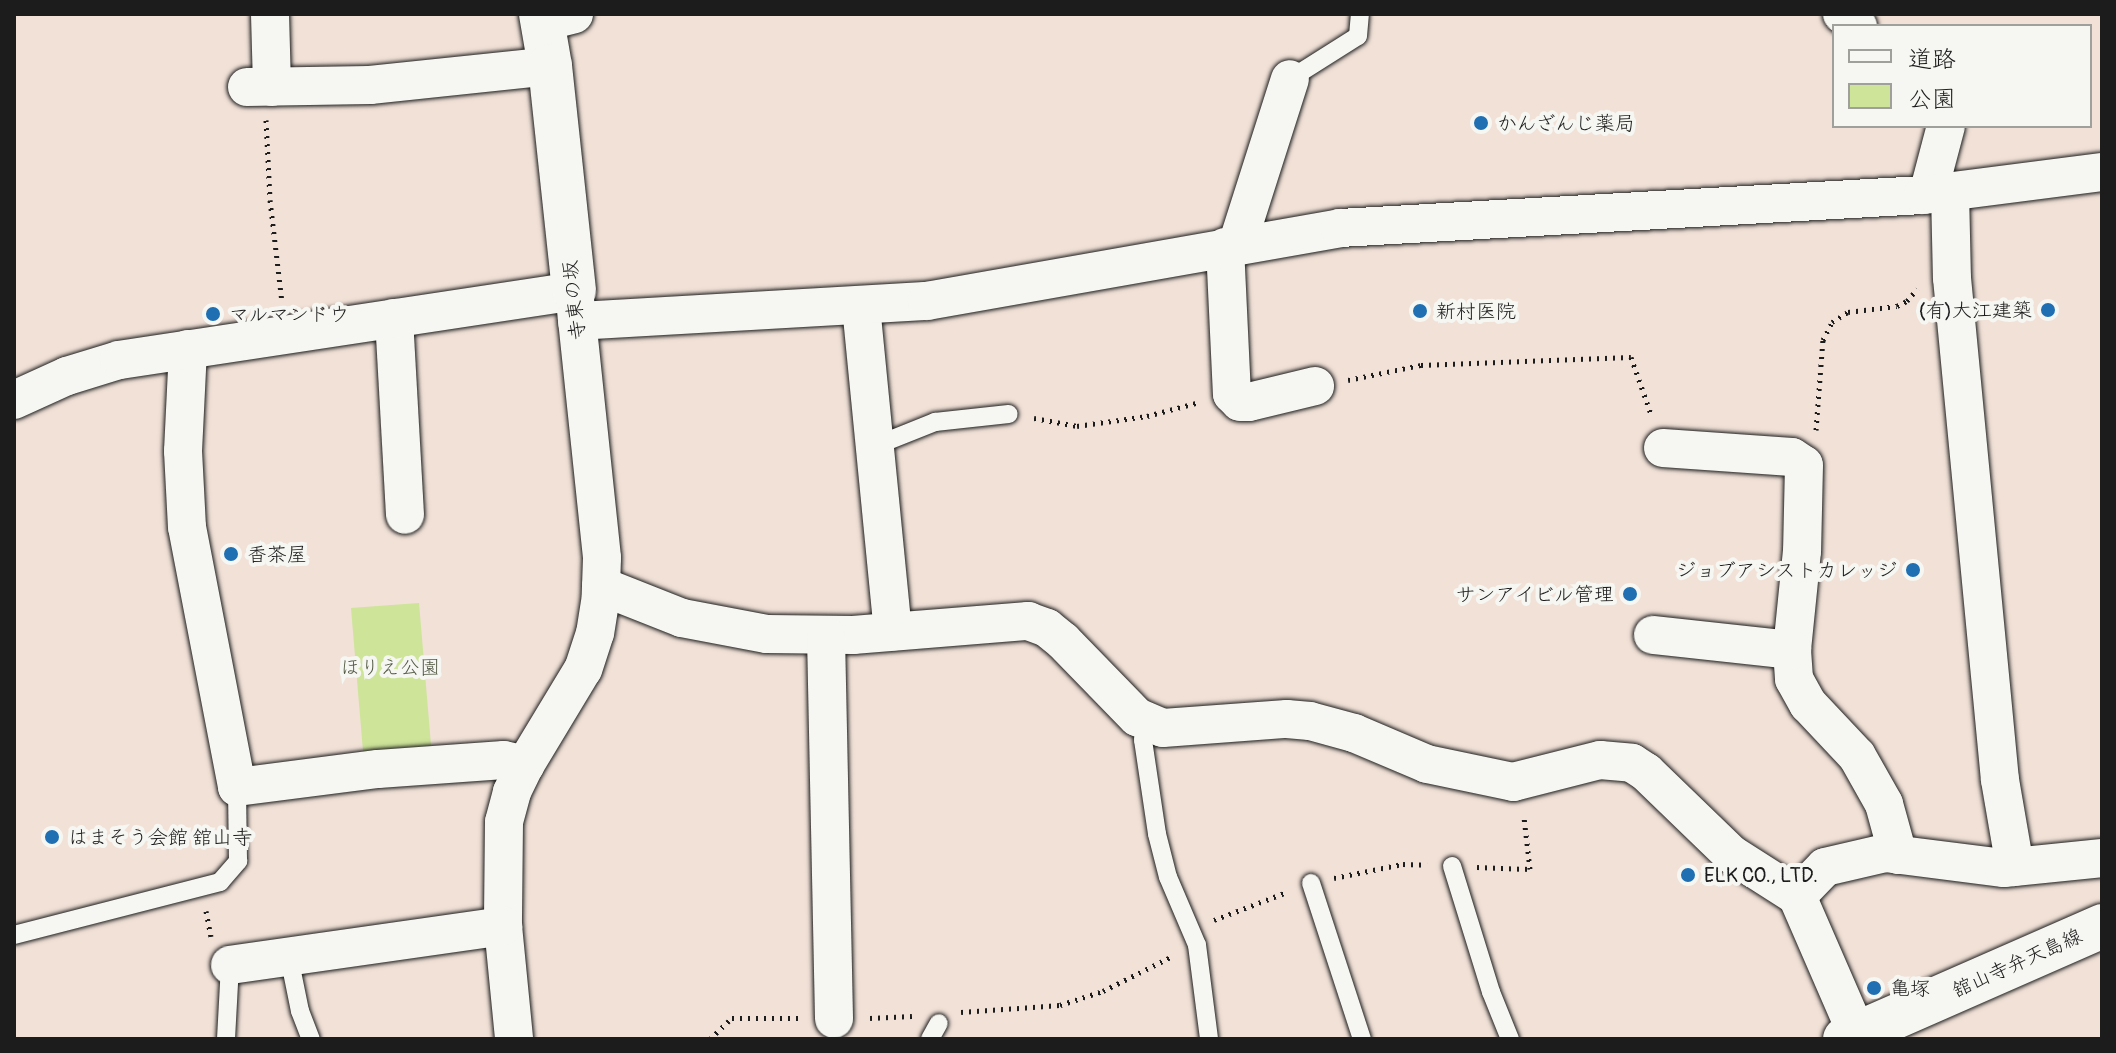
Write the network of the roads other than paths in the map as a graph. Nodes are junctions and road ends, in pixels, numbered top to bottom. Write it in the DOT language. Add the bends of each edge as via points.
graph roads {
  1 [pos="270,14"];
  2 [pos="1360,14"];
  3 [pos="553,17"];
  4 [pos="550,66"];
  5 [pos="1290,79"];
  6 [pos="1946,128"];
  7 [pos="2102,172"];
  8 [pos="1939,193"];
  9 [pos="1231,246"];
  10 [pos="575,306"];
  11 [pos="861,306"];
  12 [pos="394,318"];
  13 [pos="188,349"];
  14 [pos="1315,386"];
  15 [pos="14,400"];
  16 [pos="1009,414"];
  17 [pos="875,446"];
  18 [pos="1663,448"];
  19 [pos="405,515"];
  20 [pos="601,586"];
  21 [pos="893,631"];
  22 [pos="1653,635"];
  23 [pos="826,636"];
  24 [pos="1792,650"];
  25 [pos="1145,722"];
  26 [pos="525,765"];
  27 [pos="237,787"];
  28 [pos="1898,855"];
  29 [pos="2102,858"];
  30 [pos="1452,866"];
  31 [pos="2015,867"];
  32 [pos="1311,883"];
  33 [pos="1797,896"];
  34 [pos="503,926"];
  35 [pos="2102,926"];
  36 [pos="14,935"];
  37 [pos="289,957"];
  38 [pos="230,965"];
  39 [pos="834,1019"];
  40 [pos="1851,1037"];
  41 [pos="226,1039"];
  42 [pos="311,1039"];
  43 [pos="514,1039"];
  44 [pos="1209,1039"];
  45 [pos="1362,1039"];
  46 [pos="1510,1039"];
  1 -- 4 [label="street" via="262,87 370,85"];
  2 -- 5 [label="lane" via="1358,36"];
  3 -- 4 [label="street, 寺東の坂"];
  4 -- 10 [label="street, 寺東の坂"];
  5 -- 9 [label="street"];
  6 -- 8 [label="street"];
  7 -- 8 [label="street"];
  8 -- 9 [label="street" via="1340,228"];
  8 -- 31 [label="street" via="1952,278 2000,780"];
  9 -- 11 [label="street" via="968,295"];
  9 -- 14 [label="street" via="1232,394 1249,402"];
  10 -- 11 [label="street"];
  10 -- 12 [label="street"];
  10 -- 20 [label="street, 寺東の坂"];
  11 -- 17 [label="street"];
  12 -- 13 [label="street"];
  12 -- 19 [label="street"];
  13 -- 15 [label="street" via="92,367"];
  13 -- 27 [label="street" via="183,451 187,527"];
  16 -- 17 [label="lane" via="935,422"];
  17 -- 21 [label="street"];
  18 -- 24 [label="street" via="1792,457 1802,463 1806,472"];
  20 -- 23 [label="street" via="724,629"];
  20 -- 26 [label="street, 寺東の坂" via="595,633 583,669"];
  21 -- 23 [label="street"];
  21 -- 25 [label="street" via="1028,621 1063,641"];
  22 -- 24 [label="street"];
  23 -- 39 [label="street"];
  24 -- 28 [label="street" via="1800,692 1857,756 1884,804"];
  25 -- 33 [label="street" via="1177,728 1310,721 1445,770 1519,781 1600,760 1632,763 1731,854"];
  25 -- 44 [label="lane" via="1157,834 1168,877 1194,937"];
  26 -- 27 [label="street" via="504,760 378,769"];
  26 -- 34 [label="street, 寺東の坂" via="504,822"];
  27 -- 36 [label="lane" via="238,861 220,882"];
  28 -- 31 [label="street"];
  28 -- 33 [label="street" via="1885,853 1825,867"];
  29 -- 31 [label="street"];
  30 -- 46 [label="lane"];
  32 -- 45 [label="lane"];
  33 -- 40 [label="street"];
  34 -- 37 [label="street"];
  34 -- 43 [label="street, 寺東の坂"];
  35 -- 40 [label="street, 舘山寺弁天島線"];
  37 -- 38 [label="street"];
  37 -- 42 [label="lane"];
  38 -- 41 [label="lane"];
}
